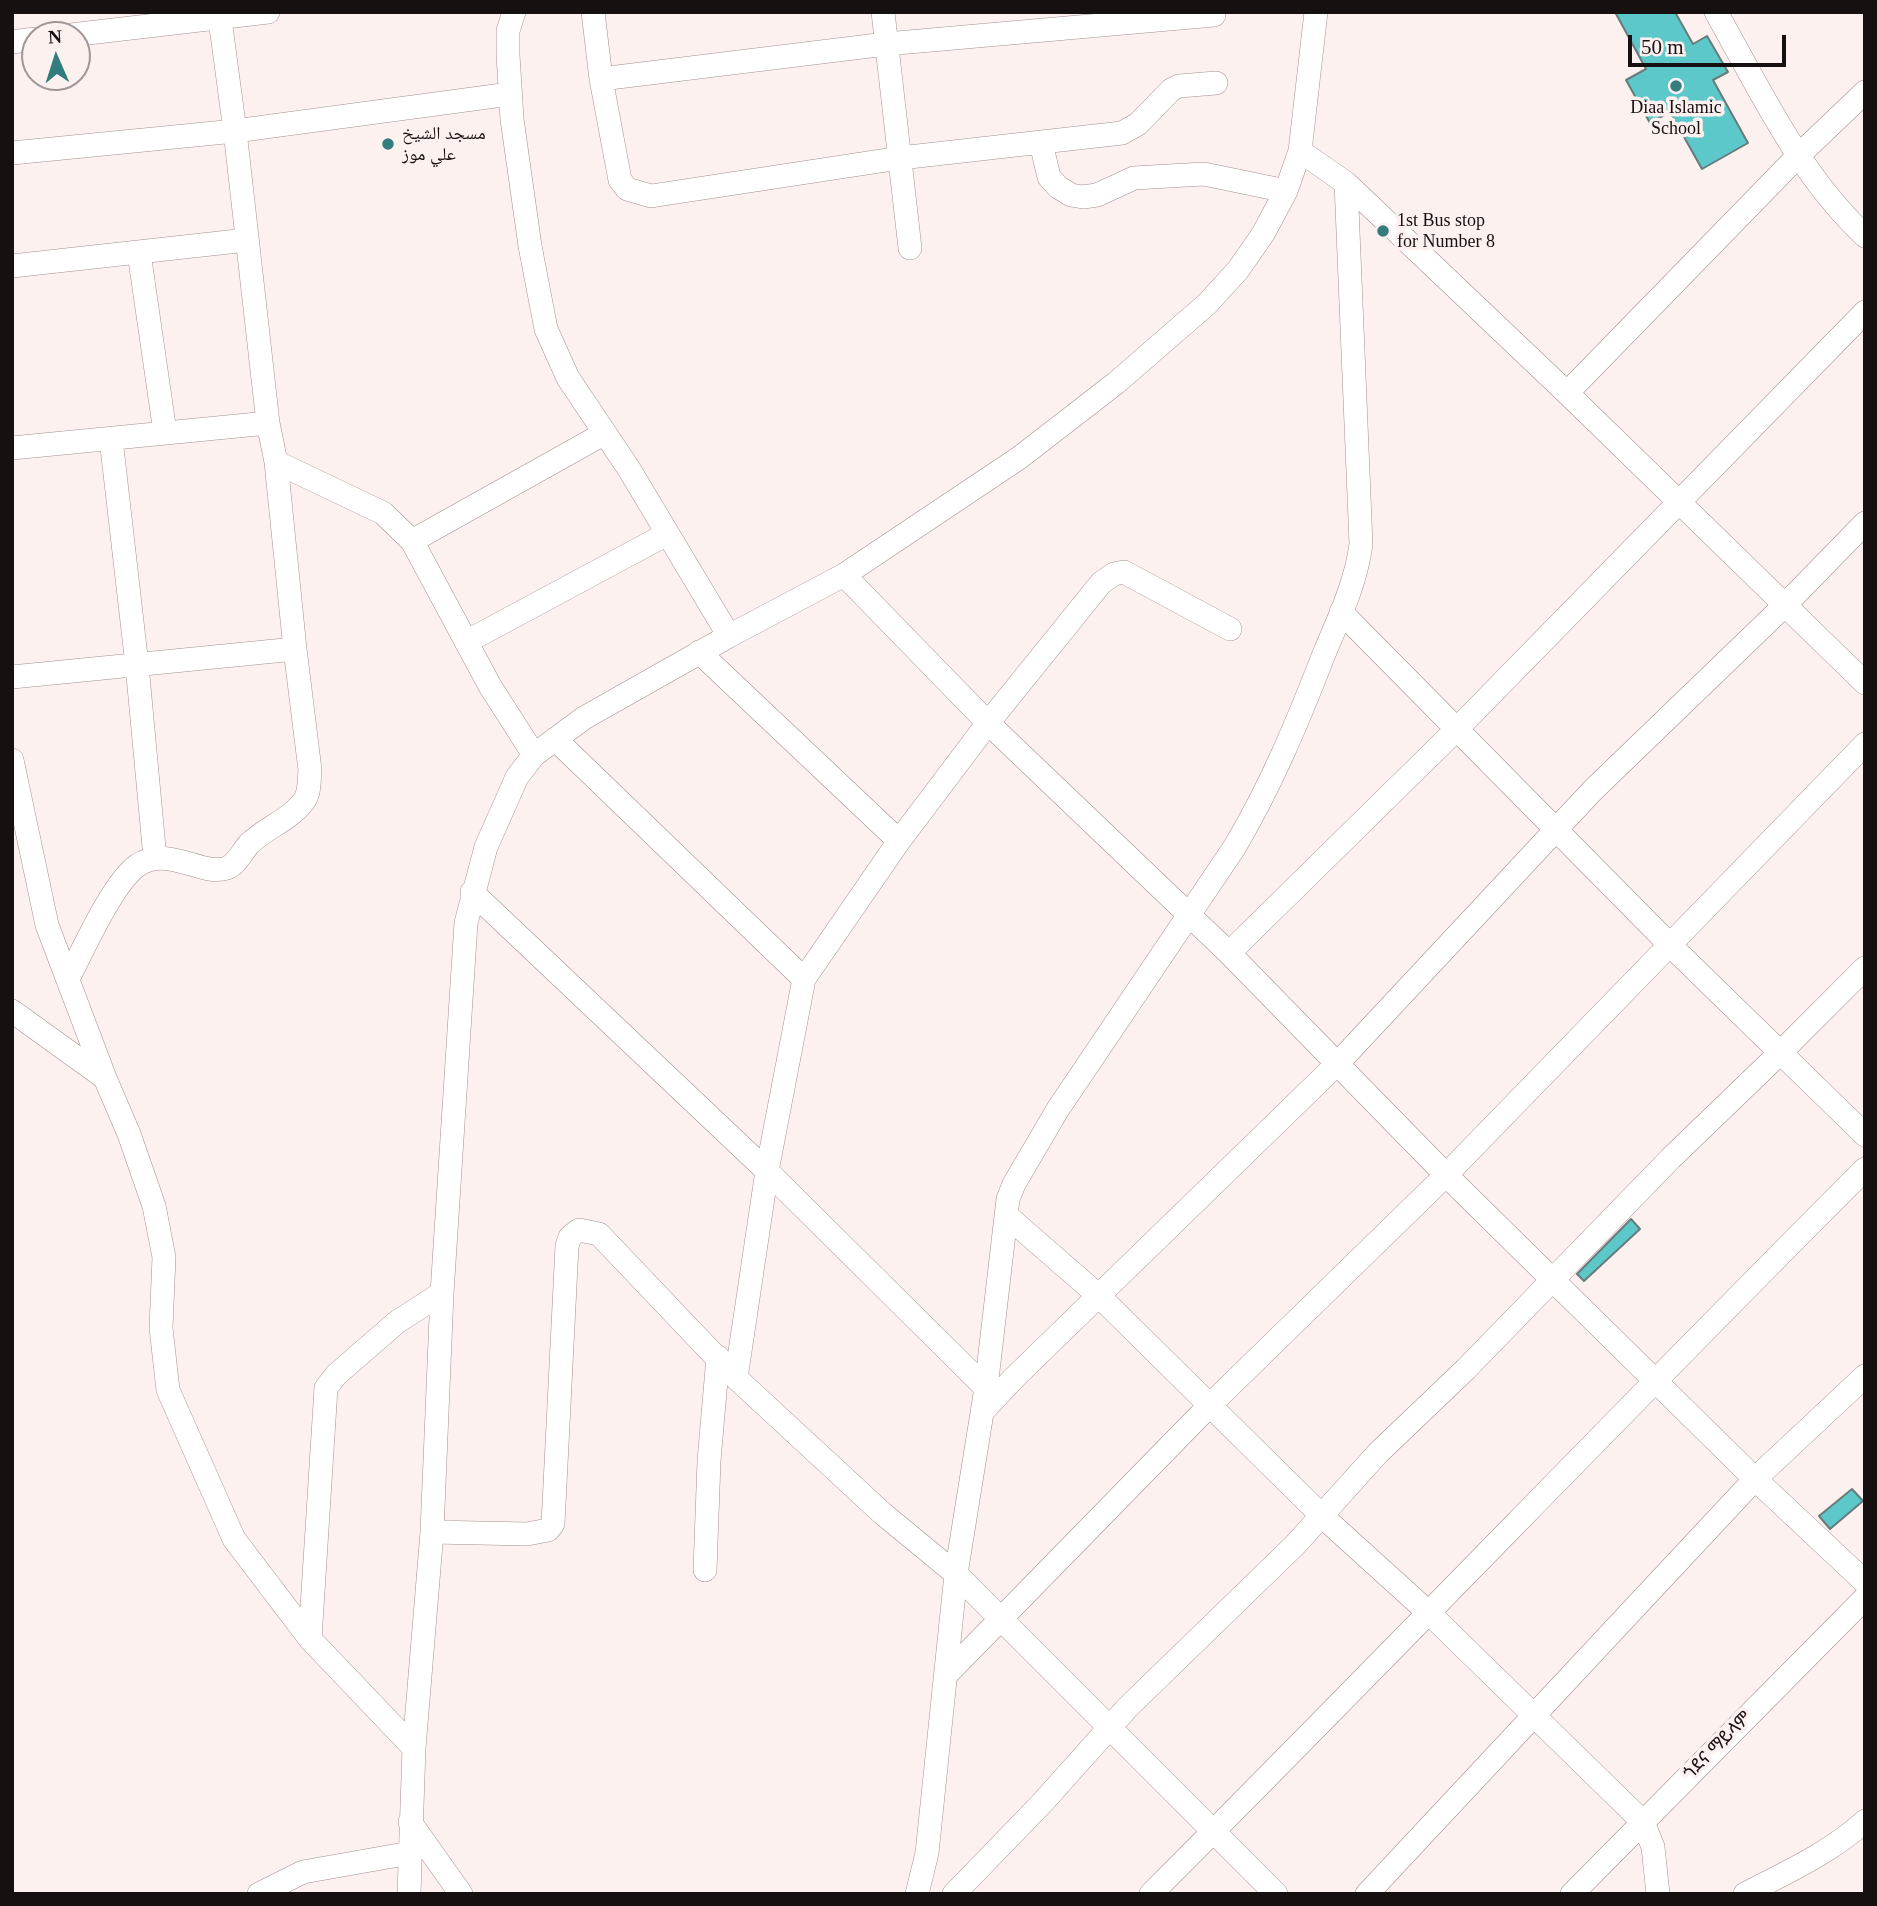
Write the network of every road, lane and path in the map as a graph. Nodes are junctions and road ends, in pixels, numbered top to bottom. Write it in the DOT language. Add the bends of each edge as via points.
graph roads {
  1 [pos="268,12"];
  2 [pos="514,12"];
  3 [pos="593,12"];
  4 [pos="883,12"];
  5 [pos="1317,12"];
  6 [pos="1716,12"];
  7 [pos="219,15"];
  8 [pos="1214,15"];
  9 [pos="91,32"];
  10 [pos="886,44"];
  11 [pos="601,79"];
  12 [pos="1216,83"];
  13 [pos="1865,92"];
  14 [pos="510,94"];
  15 [pos="235,131"];
  16 [pos="1041,143"];
  17 [pos="1300,151"];
  18 [pos="12,153"];
  19 [pos="1798,156"];
  20 [pos="900,158"];
  21 [pos="1346,183"];
  22 [pos="1286,191"];
  23 [pos="1865,236"];
  24 [pos="247,240"];
  25 [pos="910,248"];
  26 [pos="139,253"];
  27 [pos="12,266"];
  28 [pos="1865,312"];
  29 [pos="1567,393"];
  30 [pos="268,423"];
  31 [pos="165,432"];
  32 [pos="606,433"];
  33 [pos="111,439"];
  34 [pos="12,448"];
  35 [pos="276,462"];
  36 [pos="1678,502"];
  37 [pos="1865,523"];
  38 [pos="667,534"];
  39 [pos="412,541"];
  40 [pos="844,575"];
  41 [pos="1785,605"];
  42 [pos="1341,612"];
  43 [pos="1230,629"];
  44 [pos="729,636"];
  45 [pos="466,642"];
  46 [pos="295,649"];
  47 [pos="699,652"];
  48 [pos="137,666"];
  49 [pos="12,677"];
  50 [pos="1865,683"];
  51 [pos="988,723"];
  52 [pos="1456,730"];
  53 [pos="555,739"];
  54 [pos="1865,744"];
  55 [pos="534,755"];
  56 [pos="12,760"];
  57 [pos="1555,829"];
  58 [pos="899,841"];
  59 [pos="155,858"];
  60 [pos="472,892"];
  61 [pos="1188,914"];
  62 [pos="1670,946"];
  63 [pos="1229,953"];
  64 [pos="1865,968"];
  65 [pos="68,979"];
  66 [pos="804,979"];
  67 [pos="12,1011"];
  68 [pos="1780,1053"];
  69 [pos="1338,1063"];
  70 [pos="105,1078"];
  71 [pos="1865,1135"];
  72 [pos="1865,1169"];
  73 [pos="767,1171"];
  74 [pos="1446,1175"];
  75 [pos="1006,1215"];
  76 [pos="1552,1278"];
  77 [pos="442,1293"];
  78 [pos="1098,1296"];
  79 [pos="718,1357"];
  80 [pos="1865,1376"];
  81 [pos="736,1378"];
  82 [pos="1654,1380"];
  83 [pos="986,1388"];
  84 [pos="1209,1406"];
  85 [pos="982,1412"];
  86 [pos="1755,1479"];
  87 [pos="1322,1516"];
  88 [pos="432,1532"];
  89 [pos="705,1570"];
  90 [pos="956,1574"];
  91 [pos="1865,1582"];
  92 [pos="1865,1598"];
  93 [pos="1429,1613"];
  94 [pos="1002,1619"];
  95 [pos="310,1639"];
  96 [pos="946,1675"];
  97 [pos="1534,1715"];
  98 [pos="1111,1727"];
  99 [pos="414,1748"];
  100 [pos="1865,1821"];
  101 [pos="410,1822"];
  102 [pos="1643,1822"];
  103 [pos="1213,1832"];
  104 [pos="410,1853"];
  105 [pos="303,1883"];
  106 [pos="259,1894"];
  107 [pos="409,1894"];
  108 [pos="461,1894"];
  109 [pos="916,1894"];
  110 [pos="954,1894"];
  111 [pos="1151,1894"];
  112 [pos="1276,1894"];
  113 [pos="1367,1894"];
  114 [pos="1572,1894"];
  115 [pos="1658,1894"];
  116 [pos="1745,1894"];
  1 -- 7 [label="street"];
  2 -- 14 [label="street" via="508,31"];
  3 -- 11 [label="street"];
  4 -- 10 [label="street"];
  5 -- 17 [label="street"];
  6 -- 19 [label="street"];
  7 -- 9 [label="street"];
  7 -- 15 [label="street"];
  8 -- 10 [label="street"];
  10 -- 11 [label="street"];
  10 -- 20 [label="street"];
  11 -- 20 [label="street" via="620,180 627,189 651,197"];
  12 -- 16 [label="street" via="1171,90 1138,124 1122,133"];
  13 -- 19 [label="street"];
  14 -- 15 [label="street"];
  14 -- 32 [label="street" via="546,329 568,378"];
  15 -- 18 [label="street"];
  15 -- 24 [label="street"];
  16 -- 20 [label="street"];
  16 -- 22 [label="street" via="1049,177 1071,195 1097,195 1134,178 1204,174"];
  17 -- 21 [label="street"];
  17 -- 22 [label="street"];
  19 -- 23 [label="street"];
  19 -- 29 [label="street"];
  20 -- 25 [label="street"];
  21 -- 29 [label="street"];
  21 -- 42 [label="street" via="1361,544 1355,579"];
  22 -- 40 [label="street" via="1238,271 1168,339 1019,458"];
  24 -- 26 [label="street"];
  24 -- 30 [label="street"];
  26 -- 27 [label="street"];
  26 -- 31 [label="street"];
  28 -- 36 [label="street"];
  29 -- 36 [label="street"];
  30 -- 31 [label="street"];
  30 -- 35 [label="street"];
  31 -- 33 [label="street"];
  32 -- 38 [label="street"];
  32 -- 39 [label="street"];
  33 -- 34 [label="street"];
  33 -- 48 [label="street"];
  35 -- 39 [label="street" via="383,513"];
  35 -- 46 [label="street"];
  36 -- 41 [label="street"];
  36 -- 52 [label="street"];
  37 -- 41 [label="street"];
  38 -- 44 [label="street"];
  38 -- 45 [label="street"];
  39 -- 45 [label="street"];
  40 -- 44 [label="street"];
  40 -- 51 [label="street"];
  41 -- 50 [label="street"];
  41 -- 57 [label="street"];
  42 -- 52 [label="street"];
  42 -- 61 [label="street" via="1256,811"];
  43 -- 51 [label="street" via="1125,572 1114,574 1101,583"];
  44 -- 47 [label="street"];
  45 -- 55 [label="street"];
  46 -- 48 [label="street"];
  46 -- 59 [label="street" via="310,770 306,800 251,842 227,868"];
  47 -- 53 [label="street"];
  47 -- 58 [label="street"];
  48 -- 49 [label="street"];
  48 -- 59 [label="street"];
  51 -- 58 [label="street"];
  51 -- 61 [label="street"];
  52 -- 57 [label="street"];
  52 -- 63 [label="street"];
  53 -- 55 [label="street"];
  53 -- 66 [label="street"];
  54 -- 62 [label="street"];
  55 -- 60 [label="street" via="505,800"];
  56 -- 65 [label="street" via="47,925"];
  57 -- 62 [label="street"];
  57 -- 69 [label="street"];
  58 -- 66 [label="street"];
  59 -- 65 [label="street" via="139,864 125,878"];
  60 -- 73 [label="street"];
  60 -- 77 [label="street" via="466,923"];
  61 -- 63 [label="street"];
  61 -- 75 [label="street" via="1058,1110 1014,1184"];
  62 -- 68 [label="street"];
  62 -- 74 [label="street"];
  63 -- 69 [label="street"];
  64 -- 68 [label="street"];
  65 -- 70 [label="street"];
  66 -- 73 [label="street"];
  67 -- 70 [label="street"];
  68 -- 71 [label="street"];
  68 -- 76 [label="street"];
  69 -- 74 [label="street"];
  69 -- 78 [label="street"];
  70 -- 95 [label="street" via="154,1206 164,1257 160,1328 168,1390 234,1539"];
  72 -- 82 [label="street"];
  73 -- 81 [label="street"];
  73 -- 83 [label="street"];
  74 -- 76 [label="street"];
  74 -- 84 [label="street"];
  75 -- 78 [label="street"];
  75 -- 83 [label="street"];
  76 -- 82 [label="street"];
  76 -- 87 [label="street"];
  77 -- 88 [label="street"];
  77 -- 95 [label="street" via="397,1322 327,1388"];
  78 -- 84 [label="street"];
  78 -- 85 [label="street"];
  79 -- 81 [label="street"];
  79 -- 88 [label="street" via="599,1234 579,1230 567,1246 553,1524 548,1530 527,1534"];
  79 -- 89 [label="street"];
  80 -- 86 [label="street"];
  81 -- 90 [label="street" via="882,1513"];
  82 -- 86 [label="street"];
  82 -- 93 [label="street"];
  83 -- 85 [label="street"];
  84 -- 87 [label="street"];
  84 -- 94 [label="street"];
  85 -- 90 [label="street"];
  86 -- 91 [label="street"];
  86 -- 97 [label="street"];
  87 -- 93 [label="street"];
  87 -- 98 [label="street"];
  88 -- 99 [label="street"];
  90 -- 94 [label="street"];
  90 -- 96 [label="street"];
  92 -- 102 [label="street, ጎደና ማይላም"];
  93 -- 97 [label="street"];
  93 -- 103 [label="street"];
  94 -- 96 [label="street"];
  94 -- 98 [label="street"];
  95 -- 99 [label="street"];
  96 -- 109 [label="street" via="927,1853"];
  97 -- 102 [label="street"];
  97 -- 113 [label="street"];
  98 -- 103 [label="street"];
  98 -- 110 [label="street"];
  99 -- 101 [label="street"];
  100 -- 116 [label="street" via="1803,1864"];
  101 -- 104 [label="street"];
  101 -- 108 [label="street"];
  102 -- 114 [label="street, ጎደና ማይላም"];
  102 -- 115 [label="street" via="1653,1847"];
  103 -- 111 [label="street"];
  103 -- 112 [label="street"];
  104 -- 105 [label="street"];
  104 -- 107 [label="street"];
  105 -- 106 [label="street"];
}
